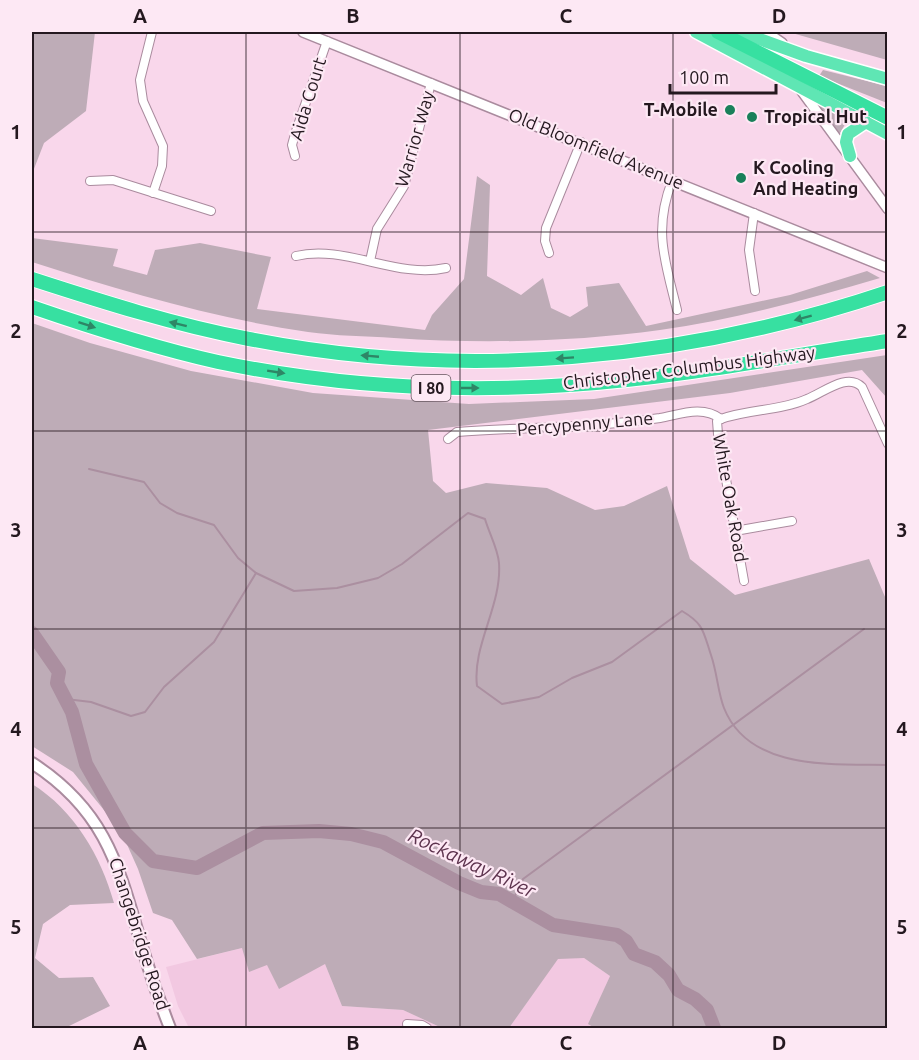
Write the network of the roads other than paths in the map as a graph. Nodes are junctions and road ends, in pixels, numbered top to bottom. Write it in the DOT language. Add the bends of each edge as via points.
graph roads {
  1 [pos="152,32"];
  2 [pos="303,32"];
  3 [pos="696,32"];
  4 [pos="718,32"];
  5 [pos="740,32"];
  6 [pos="766,32"];
  7 [pos="327,41"];
  8 [pos="806,56"];
  9 [pos="888,79"];
  10 [pos="791,82"];
  11 [pos="431,83"];
  12 [pos="888,118"];
  13 [pos="866,122"];
  14 [pos="888,134"];
  15 [pos="581,142"];
  16 [pos="295,156"];
  17 [pos="850,156"];
  18 [pos="90,181"];
  19 [pos="672,181"];
  20 [pos="153,193"];
  21 [pos="888,209"];
  22 [pos="211,211"];
  23 [pos="754,213"];
  24 [pos="549,253"];
  25 [pos="296,256"];
  26 [pos="370,261"];
  27 [pos="887,265"];
  28 [pos="446,268"];
  29 [pos="32,279"];
  30 [pos="755,291"];
  31 [pos="888,292"];
  32 [pos="32,308"];
  33 [pos="677,310"];
  34 [pos="888,341"];
  35 [pos="721,419"];
  36 [pos="448,439"];
  37 [pos="888,444"];
  38 [pos="792,521"];
  39 [pos="735,531"];
  40 [pos="744,581"];
  41 [pos="32,763"];
  42 [pos="407,1024"];
  43 [pos="170,1029"];
  44 [pos="427,1029"];
  1 -- 20 [label="street" via="140,80 143,101 162,146 162,166"];
  2 -- 7 [label="street, Old Bloomfield Avenue"];
  3 -- 10 [label="highway"];
  4 -- 12 [label="highway"];
  5 -- 8 [label="highway"];
  6 -- 8 [label="street"];
  7 -- 11 [label="street, Old Bloomfield Avenue"];
  7 -- 16 [label="street, Aida Court" via="295,134"];
  8 -- 9 [label="highway"];
  10 -- 13 [label="highway"];
  10 -- 17 [label="street"];
  11 -- 15 [label="street, Old Bloomfield Avenue"];
  11 -- 26 [label="street, Warrior Way" via="404,186 376,228"];
  13 -- 14 [label="highway"];
  13 -- 17 [label="highway" via="848,134"];
  15 -- 19 [label="street, Old Bloomfield Avenue"];
  15 -- 24 [label="street" via="546,228"];
  17 -- 21 [label="street"];
  18 -- 20 [label="street" via="113,180"];
  19 -- 23 [label="street, Old Bloomfield Avenue"];
  19 -- 33 [label="street" via="663,207 660,235"];
  20 -- 22 [label="street"];
  23 -- 27 [label="street, Old Bloomfield Avenue"];
  23 -- 30 [label="street" via="749,250"];
  25 -- 26 [label="street" via="320,252"];
  26 -- 28 [label="street" via="422,270"];
  31 -- 29 [label="highway, Christopher Columbus Highway / I 80, one-way" via="781,324 670,346 582,357 459,361 355,355 251,340 165,320"];
  32 -- 34 [label="highway, Christopher Columbus Highway / I 80, one-way" via="140,342 228,363 325,379 432,388 620,381"];
  35 -- 36 [label="street, Percypenny Lane" via="712,412 699,411 626,423 457,432"];
  35 -- 37 [label="street" via="796,403 854,381 862,387"];
  35 -- 39 [label="street, White Oak Road" via="717,421 718,434"];
  38 -- 39 [label="street"];
  39 -- 40 [label="street, White Oak Road"];
  41 -- 43 [label="main road, Changebridge Road" via="73,796 108,843 124,879"];
  42 -- 44 [label="street"];
}
